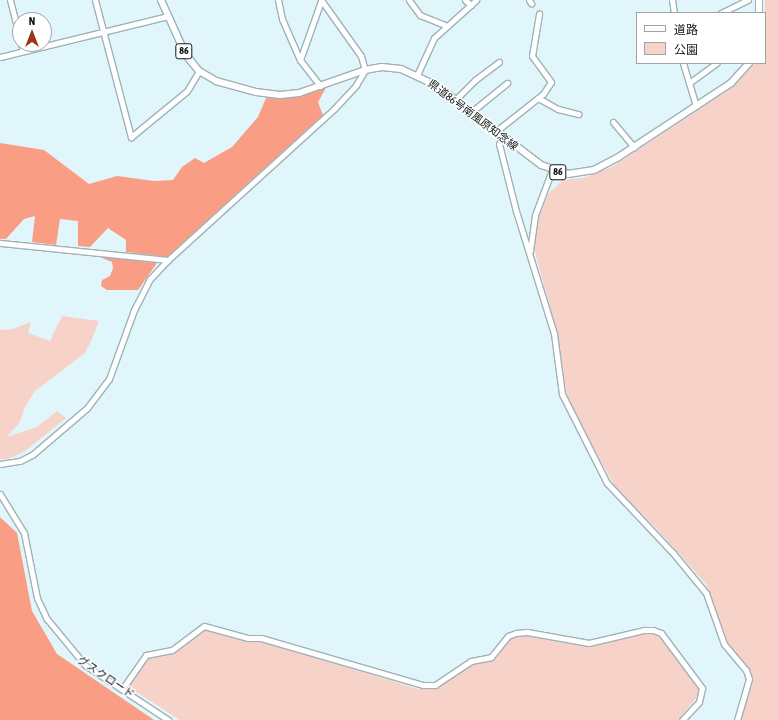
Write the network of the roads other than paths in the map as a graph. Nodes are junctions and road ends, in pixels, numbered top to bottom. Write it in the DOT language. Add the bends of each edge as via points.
graph roads {
  1 [pos="10,0"];
  2 [pos="95,0"];
  3 [pos="161,0"];
  4 [pos="278,0"];
  5 [pos="321,0"];
  6 [pos="409,0"];
  7 [pos="465,0"];
  8 [pos="476,0"];
  9 [pos="672,0"];
  10 [pos="748,0"];
  11 [pos="759,0"];
  12 [pos="471,5"];
  13 [pos="13,12"];
  14 [pos="674,12"];
  15 [pos="723,12"];
  16 [pos="759,12"];
  17 [pos="539,14"];
  18 [pos="168,16"];
  19 [pos="445,25"];
  20 [pos="103,31"];
  21 [pos="52,44"];
  22 [pos="19,52"];
  23 [pos="0,57"];
  24 [pos="300,60"];
  25 [pos="499,62"];
  26 [pos="684,64"];
  27 [pos="716,64"];
  28 [pos="748,64"];
  29 [pos="365,70"];
  30 [pos="199,71"];
  31 [pos="417,75"];
  32 [pos="507,83"];
  33 [pos="689,83"];
  34 [pos="320,86"];
  35 [pos="538,98"];
  36 [pos="455,100"];
  37 [pos="696,106"];
  38 [pos="470,113"];
  39 [pos="578,114"];
  40 [pos="613,122"];
  41 [pos="495,132"];
  42 [pos="503,138"];
  43 [pos="634,147"];
  44 [pos="552,170"];
  45 [pos="0,243"];
  46 [pos="530,252"];
  47 [pos="168,260"];
  48 [pos="0,464"];
  49 [pos="0,494"];
  50 [pos="123,688"];
  51 [pos="168,720"];
  52 [pos="682,720"];
  53 [pos="737,720"];
  1 -- 13 [label="street"];
  2 -- 20 [label="street"];
  3 -- 18 [label="main road, 県道86号南風原知念線 / 86"];
  4 -- 24 [label="street" via="282,19"];
  5 -- 24 [label="street"];
  5 -- 29 [label="street" via="359,51"];
  6 -- 19 [label="street" via="420,15"];
  7 -- 12 [label="street"];
  8 -- 12 [label="street"];
  9 -- 14 [label="street"];
  10 -- 15 [label="street"];
  11 -- 16 [label="main road"];
  12 -- 19 [label="street"];
  17 -- 35 [label="street" via="532,56 551,82"];
  18 -- 20 [label="street"];
  18 -- 30 [label="main road, 県道86号南風原知念線 / 86" via="186,55"];
  19 -- 31 [label="street" via="434,38"];
  20 -- 21 [label="street"];
  20 -- 30 [label="street" via="131,137 187,91"];
  22 -- 23 [label="street"];
  24 -- 34 [label="street"];
  25 -- 36 [label="street" via="475,80"];
  26 -- 33 [label="street"];
  27 -- 33 [label="street"];
  28 -- 37 [label="main road, 県道86号南風原知念線 / 86" via="731,83"];
  29 -- 31 [label="main road, 県道86号南風原知念線 / 86" via="393,68"];
  29 -- 34 [label="main road, 県道86号南風原知念線 / 86"];
  29 -- 47 [label="street" via="334,109"];
  30 -- 34 [label="main road, 県道86号南風原知念線 / 86" via="216,81 270,95 299,93"];
  31 -- 36 [label="main road, 県道86号南風原知念線 / 86"];
  32 -- 38 [label="street"];
  33 -- 37 [label="street"];
  35 -- 39 [label="street" via="558,109"];
  35 -- 41 [label="street"];
  36 -- 38 [label="main road, 県道86号南風原知念線 / 86"];
  37 -- 43 [label="main road, 県道86号南風原知念線 / 86"];
  38 -- 41 [label="main road, 県道86号南風原知念線 / 86"];
  40 -- 43 [label="street"];
  41 -- 42 [label="main road, 県道86号南風原知念線 / 86"];
  42 -- 44 [label="main road, 県道86号南風原知念線 / 86"];
  42 -- 46 [label="street" via="499,144 516,211"];
  43 -- 44 [label="main road, 県道86号南風原知念線 / 86" via="594,170 568,174"];
  44 -- 46 [label="street" via="535,215"];
  45 -- 47 [label="street"];
  46 -- 53 [label="street" via="554,334 562,394 572,418 607,483 673,553 706,593 724,644 746,670 750,679"];
  47 -- 48 [label="street" via="144,287 109,379 101,393 32,455 20,461"];
  49 -- 50 [label="street, グスクロード" via="24,533 37,598 47,619 78,659"];
  50 -- 51 [label="street, グスクロード"];
  50 -- 52 [label="street" via="146,655 172,650 204,626 248,638 261,638 423,685 435,685 471,661 495,655 508,636 516,633 526,632 589,643 653,630 661,633 702,688 699,702"];
}
